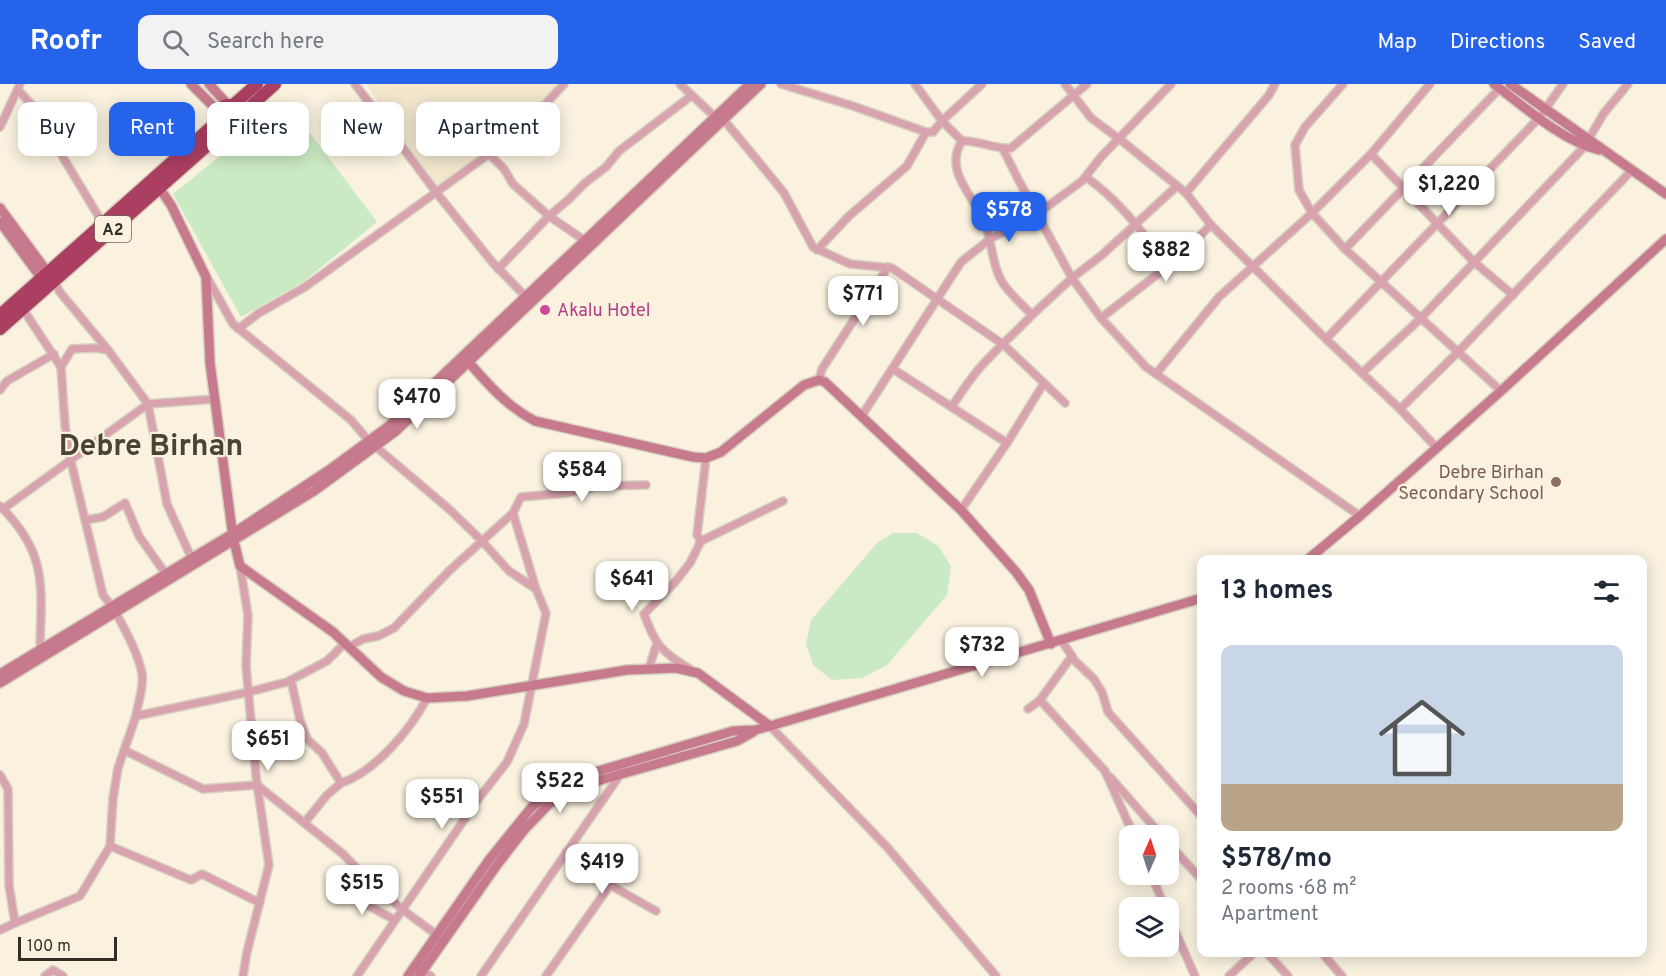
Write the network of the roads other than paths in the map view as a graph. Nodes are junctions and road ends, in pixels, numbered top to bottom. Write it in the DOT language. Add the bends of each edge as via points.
graph roads {
  1 [pos="191,84"];
  2 [pos="209,84"];
  3 [pos="257,84"];
  4 [pos="275,84"];
  5 [pos="355,84"];
  6 [pos="564,84"];
  7 [pos="680,84"];
  8 [pos="690,84"];
  9 [pos="750,84"];
  10 [pos="761,84"];
  11 [pos="781,84"];
  12 [pos="915,84"];
  13 [pos="982,84"];
  14 [pos="1065,84"];
  15 [pos="1087,84"];
  16 [pos="1171,84"];
  17 [pos="1275,84"];
  18 [pos="1343,84"];
  19 [pos="1430,84"];
  20 [pos="1510,84"];
  21 [pos="1563,84"];
  22 [pos="1628,84"];
  23 [pos="1497,86"];
  24 [pos="19,87"];
  25 [pos="689,94"];
  26 [pos="1073,94"];
  27 [pos="212,102"];
  28 [pos="219,102"];
  29 [pos="240,102"];
  30 [pos="247,102"];
  31 [pos="547,102"];
  32 [pos="1545,109"];
  33 [pos="1539,118"];
  34 [pos="719,119"];
  35 [pos="942,122"];
  36 [pos="0,127"];
  37 [pos="207,132"];
  38 [pos="926,132"];
  39 [pos="207,137"];
  40 [pos="1119,138"];
  41 [pos="962,141"];
  42 [pos="1586,143"];
  43 [pos="1003,149"];
  44 [pos="1371,154"];
  45 [pos="486,156"];
  46 [pos="491,156"];
  47 [pos="1632,170"];
  48 [pos="1086,177"];
  49 [pos="1177,186"];
  50 [pos="1403,188"];
  51 [pos="160,189"];
  52 [pos="436,193"];
  53 [pos="1186,193"];
  54 [pos="1666,194"];
  55 [pos="0,208"];
  56 [pos="1312,213"];
  57 [pos="1037,214"];
  58 [pos="549,216"];
  59 [pos="0,222"];
  60 [pos="102,222"];
  61 [pos="1437,223"];
  62 [pos="1136,224"];
  63 [pos="1211,225"];
  64 [pos="990,239"];
  65 [pos="1666,239"];
  66 [pos="584,240"];
  67 [pos="1345,249"];
  68 [pos="817,250"];
  69 [pos="1474,262"];
  70 [pos="1168,266"];
  71 [pos="1255,266"];
  72 [pos="888,267"];
  73 [pos="498,269"];
  74 [pos="206,277"];
  75 [pos="1072,279"];
  76 [pos="50,282"];
  77 [pos="1381,283"];
  78 [pos="1513,295"];
  79 [pos="938,298"];
  80 [pos="529,299"];
  81 [pos="23,309"];
  82 [pos="0,315"];
  83 [pos="1032,315"];
  84 [pos="1101,318"];
  85 [pos="1420,319"];
  86 [pos="0,329"];
  87 [pos="238,329"];
  88 [pos="1326,339"];
  89 [pos="1004,345"];
  90 [pos="108,350"];
  91 [pos="1457,353"];
  92 [pos="54,354"];
  93 [pos="466,359"];
  94 [pos="62,367"];
  95 [pos="893,369"];
  96 [pos="1362,373"];
  97 [pos="1156,374"];
  98 [pos="819,380"];
  99 [pos="1044,382"];
  100 [pos="0,390"];
  101 [pos="1501,391"];
  102 [pos="215,399"];
  103 [pos="1065,403"];
  104 [pos="148,404"];
  105 [pos="952,406"];
  106 [pos="1400,409"];
  107 [pos="861,417"];
  108 [pos="1007,443"];
  109 [pos="373,444"];
  110 [pos="1436,447"];
  111 [pos="706,458"];
  112 [pos="70,460"];
  113 [pos="646,485"];
  114 [pos="783,501"];
  115 [pos="1,508"];
  116 [pos="961,510"];
  117 [pos="513,513"];
  118 [pos="1360,516"];
  119 [pos="85,520"];
  120 [pos="233,538"];
  121 [pos="482,541"];
  122 [pos="701,541"];
  123 [pos="1313,555"];
  124 [pos="191,557"];
  125 [pos="240,566"];
  126 [pos="165,573"];
  127 [pos="536,589"];
  128 [pos="1197,600"];
  129 [pos="114,608"];
  130 [pos="1062,641"];
  131 [pos="657,644"];
  132 [pos="1051,644"];
  133 [pos="347,645"];
  134 [pos="40,650"];
  135 [pos="1072,656"];
  136 [pos="649,668"];
  137 [pos="698,673"];
  138 [pos="0,674"];
  139 [pos="291,680"];
  140 [pos="0,683"];
  141 [pos="531,686"];
  142 [pos="249,692"];
  143 [pos="427,698"];
  144 [pos="1040,700"];
  145 [pos="1028,708"];
  146 [pos="136,716"];
  147 [pos="770,726"];
  148 [pos="124,750"];
  149 [pos="618,770"];
  150 [pos="1105,771"];
  151 [pos="0,775"];
  152 [pos="341,783"];
  153 [pos="257,784"];
  154 [pos="8,794"];
  155 [pos="0,797"];
  156 [pos="1197,811"];
  157 [pos="305,822"];
  158 [pos="1129,825"];
  159 [pos="1152,825"];
  160 [pos="110,846"];
  161 [pos="566,852"];
  162 [pos="1179,855"];
  163 [pos="1197,875"];
  164 [pos="610,885"];
  165 [pos="341,891"];
  166 [pos="260,903"];
  167 [pos="403,909"];
  168 [pos="656,911"];
  169 [pos="396,920"];
  170 [pos="15,923"];
  171 [pos="0,930"];
  172 [pos="440,938"];
  173 [pos="1179,940"];
  174 [pos="1250,957"];
  175 [pos="1271,957"];
  176 [pos="1325,957"];
  177 [pos="422,972"];
  178 [pos="45,976"];
  179 [pos="63,976"];
  180 [pos="243,976"];
  181 [pos="357,976"];
  182 [pos="408,976"];
  183 [pos="481,976"];
  184 [pos="546,976"];
  185 [pos="996,976"];
  186 [pos="1195,976"];
  187 [pos="1229,976"];
  188 [pos="1288,976"];
  189 [pos="1342,976"];
  1 -- 27 [label="street"];
  2 -- 28 [label="street"];
  3 -- 29 [label="highway, A2"];
  4 -- 30 [label="highway, A2"];
  5 -- 52 [label="street"];
  6 -- 31 [label="street"];
  7 -- 25 [label="street"];
  8 -- 25 [label="street"];
  9 -- 34 [label="street"];
  10 -- 34 [label="street"];
  11 -- 38 [label="street"];
  12 -- 35 [label="street"];
  13 -- 35 [label="street"];
  14 -- 26 [label="street"];
  15 -- 26 [label="street"];
  16 -- 40 [label="street"];
  17 -- 53 [label="street"];
  18 -- 56 [label="street" via="1305,127 1295,145 1299,190"];
  19 -- 44 [label="street"];
  20 -- 32 [label="street"];
  21 -- 32 [label="street"];
  22 -- 42 [label="street"];
  23 -- 33 [label="street"];
  23 -- 50 [label="street"];
  24 -- 36 [label="street"];
  24 -- 60 [label="street" via="41,115"];
  25 -- 34 [label="street"];
  25 -- 58 [label="street" via="627,144"];
  26 -- 40 [label="street" via="1091,118"];
  26 -- 43 [label="street" via="1011,148"];
  32 -- 33 [label="street"];
  32 -- 42 [label="street"];
  33 -- 42 [label="street"];
  33 -- 61 [label="street"];
  34 -- 66 [label="street"];
  34 -- 68 [label="street" via="784,193"];
  34 -- 80 [label="street"];
  35 -- 38 [label="street" via="938,129"];
  35 -- 41 [label="street"];
  37 -- 60 [label="highway, A2"];
  38 -- 68 [label="street" via="908,166 849,216"];
  39 -- 51 [label="highway, A2"];
  40 -- 48 [label="street"];
  40 -- 49 [label="street"];
  41 -- 43 [label="street"];
  41 -- 64 [label="street" via="956,165"];
  42 -- 47 [label="street"];
  42 -- 69 [label="street"];
  43 -- 57 [label="street"];
  44 -- 50 [label="street"];
  44 -- 56 [label="street"];
  45 -- 52 [label="street"];
  46 -- 58 [label="street" via="513,184"];
  47 -- 54 [label="street"];
  47 -- 78 [label="street"];
  48 -- 57 [label="street"];
  48 -- 62 [label="street" via="1111,195"];
  49 -- 53 [label="street"];
  49 -- 62 [label="street"];
  50 -- 61 [label="street"];
  50 -- 67 [label="street"];
  51 -- 74 [label="street"];
  51 -- 76 [label="highway, A2"];
  52 -- 73 [label="street"];
  52 -- 87 [label="street" via="305,287"];
  53 -- 63 [label="street"];
  55 -- 76 [label="street"];
  56 -- 67 [label="street"];
  56 -- 71 [label="street"];
  57 -- 64 [label="street"];
  57 -- 75 [label="street"];
  58 -- 66 [label="street"];
  58 -- 73 [label="street"];
  59 -- 76 [label="street"];
  60 -- 76 [label="highway, A2"];
  61 -- 69 [label="street"];
  61 -- 77 [label="street"];
  62 -- 70 [label="street"];
  62 -- 75 [label="street"];
  63 -- 70 [label="street"];
  63 -- 71 [label="street"];
  64 -- 79 [label="street" via="962,262"];
  64 -- 83 [label="street" via="996,270 1003,283"];
  65 -- 101 [label="street"];
  66 -- 80 [label="street"];
  67 -- 77 [label="street"];
  68 -- 72 [label="street" via="850,264"];
  69 -- 78 [label="street"];
  69 -- 85 [label="street"];
  70 -- 84 [label="street"];
  71 -- 88 [label="street"];
  71 -- 97 [label="street" via="1220,297"];
  72 -- 79 [label="street"];
  72 -- 98 [label="street" via="822,369"];
  73 -- 80 [label="street"];
  74 -- 87 [label="street"];
  74 -- 102 [label="street"];
  75 -- 83 [label="street"];
  75 -- 84 [label="street"];
  76 -- 81 [label="highway, A2"];
  76 -- 82 [label="highway, A2"];
  76 -- 90 [label="street"];
  77 -- 85 [label="street"];
  77 -- 88 [label="street"];
  78 -- 91 [label="street"];
  79 -- 89 [label="street"];
  79 -- 95 [label="street"];
  80 -- 93 [label="street"];
  81 -- 86 [label="highway, A2"];
  81 -- 92 [label="street"];
  83 -- 89 [label="street"];
  84 -- 97 [label="street"];
  85 -- 91 [label="street"];
  85 -- 96 [label="street"];
  87 -- 109 [label="street" via="324,397"];
  88 -- 96 [label="street"];
  89 -- 99 [label="street"];
  89 -- 105 [label="street" via="988,358"];
  90 -- 94 [label="street" via="72,349"];
  90 -- 104 [label="street"];
  91 -- 101 [label="street"];
  91 -- 106 [label="street"];
  92 -- 94 [label="street"];
  92 -- 100 [label="street" via="8,381"];
  93 -- 109 [label="street" via="396,431"];
  93 -- 111 [label="street" via="503,400 535,421"];
  94 -- 112 [label="street"];
  95 -- 105 [label="street"];
  95 -- 107 [label="street"];
  96 -- 106 [label="street"];
  97 -- 118 [label="street"];
  98 -- 107 [label="street"];
  98 -- 111 [label="street" via="804,385 721,452"];
  99 -- 103 [label="street"];
  99 -- 108 [label="street"];
  101 -- 110 [label="street"];
  102 -- 104 [label="street"];
  102 -- 120 [label="street"];
  104 -- 112 [label="street"];
  104 -- 124 [label="street" via="167,504"];
  105 -- 108 [label="street"];
  106 -- 110 [label="street"];
  107 -- 116 [label="street"];
  108 -- 116 [label="street"];
  109 -- 120 [label="street" via="314,491"];
  109 -- 121 [label="street"];
  110 -- 118 [label="street"];
  111 -- 122 [label="street" via="698,535"];
  112 -- 115 [label="street"];
  112 -- 119 [label="street"];
  113 -- 117 [label="street" via="598,486 521,497"];
  114 -- 122 [label="street"];
  115 -- 134 [label="street" via="35,553 40,577"];
  116 -- 132 [label="street" via="1029,590"];
  117 -- 121 [label="street"];
  117 -- 127 [label="street"];
  118 -- 123 [label="street"];
  119 -- 126 [label="street" via="104,517 125,503 139,536"];
  119 -- 129 [label="street" via="103,596"];
  120 -- 124 [label="street"];
  120 -- 125 [label="street"];
  120 -- 129 [label="street"];
  121 -- 127 [label="street" via="510,571"];
  121 -- 133 [label="street" via="394,628"];
  122 -- 131 [label="street" via="690,563 644,614"];
  124 -- 126 [label="street"];
  125 -- 133 [label="street"];
  125 -- 142 [label="street" via="248,615"];
  126 -- 129 [label="street"];
  127 -- 141 [label="street" via="546,613"];
  128 -- 130 [label="street"];
  129 -- 134 [label="street"];
  129 -- 140 [label="street"];
  129 -- 146 [label="street" via="142,676"];
  130 -- 132 [label="street"];
  130 -- 135 [label="street"];
  131 -- 136 [label="street"];
  131 -- 137 [label="street"];
  132 -- 147 [label="street"];
  133 -- 139 [label="street"];
  133 -- 143 [label="street" via="381,677 404,691"];
  134 -- 138 [label="street"];
  135 -- 144 [label="street"];
  135 -- 156 [label="street" via="1102,692 1108,712"];
  136 -- 137 [label="street"];
  136 -- 141 [label="street"];
  137 -- 147 [label="street"];
  139 -- 142 [label="street"];
  139 -- 152 [label="street" via="308,739"];
  141 -- 143 [label="street"];
  141 -- 167 [label="street" via="524,724 507,762"];
  142 -- 146 [label="street"];
  142 -- 153 [label="street"];
  143 -- 152 [label="street" via="418,715 377,761 356,778"];
  144 -- 145 [label="street"];
  144 -- 150 [label="street"];
  146 -- 148 [label="street"];
  147 -- 149 [label="street" via="736,741"];
  147 -- 185 [label="street" via="887,848"];
  148 -- 153 [label="street" via="203,789"];
  148 -- 160 [label="street" via="112,798"];
  149 -- 161 [label="street"];
  149 -- 172 [label="street" via="564,795 538,814"];
  150 -- 158 [label="street"];
  150 -- 159 [label="street"];
  151 -- 154 [label="street"];
  152 -- 157 [label="street"];
  153 -- 157 [label="street"];
  153 -- 166 [label="street" via="270,865"];
  154 -- 155 [label="street"];
  154 -- 170 [label="street" via="9,885"];
  157 -- 167 [label="street"];
  160 -- 166 [label="street" via="190,880 202,874"];
  160 -- 170 [label="street" via="80,896"];
  161 -- 164 [label="street"];
  161 -- 183 [label="street"];
  162 -- 163 [label="street"];
  164 -- 168 [label="street"];
  164 -- 184 [label="street"];
  165 -- 169 [label="street"];
  166 -- 180 [label="street"];
  167 -- 169 [label="street"];
  167 -- 172 [label="street"];
  169 -- 181 [label="street"];
  170 -- 171 [label="street"];
  172 -- 177 [label="street"];
  173 -- 186 [label="street"];
  174 -- 187 [label="street"];
  175 -- 188 [label="street"];
  176 -- 189 [label="street"];
  177 -- 182 [label="street"];
  178 -- 179 [label="street" via="53,970"];
}
